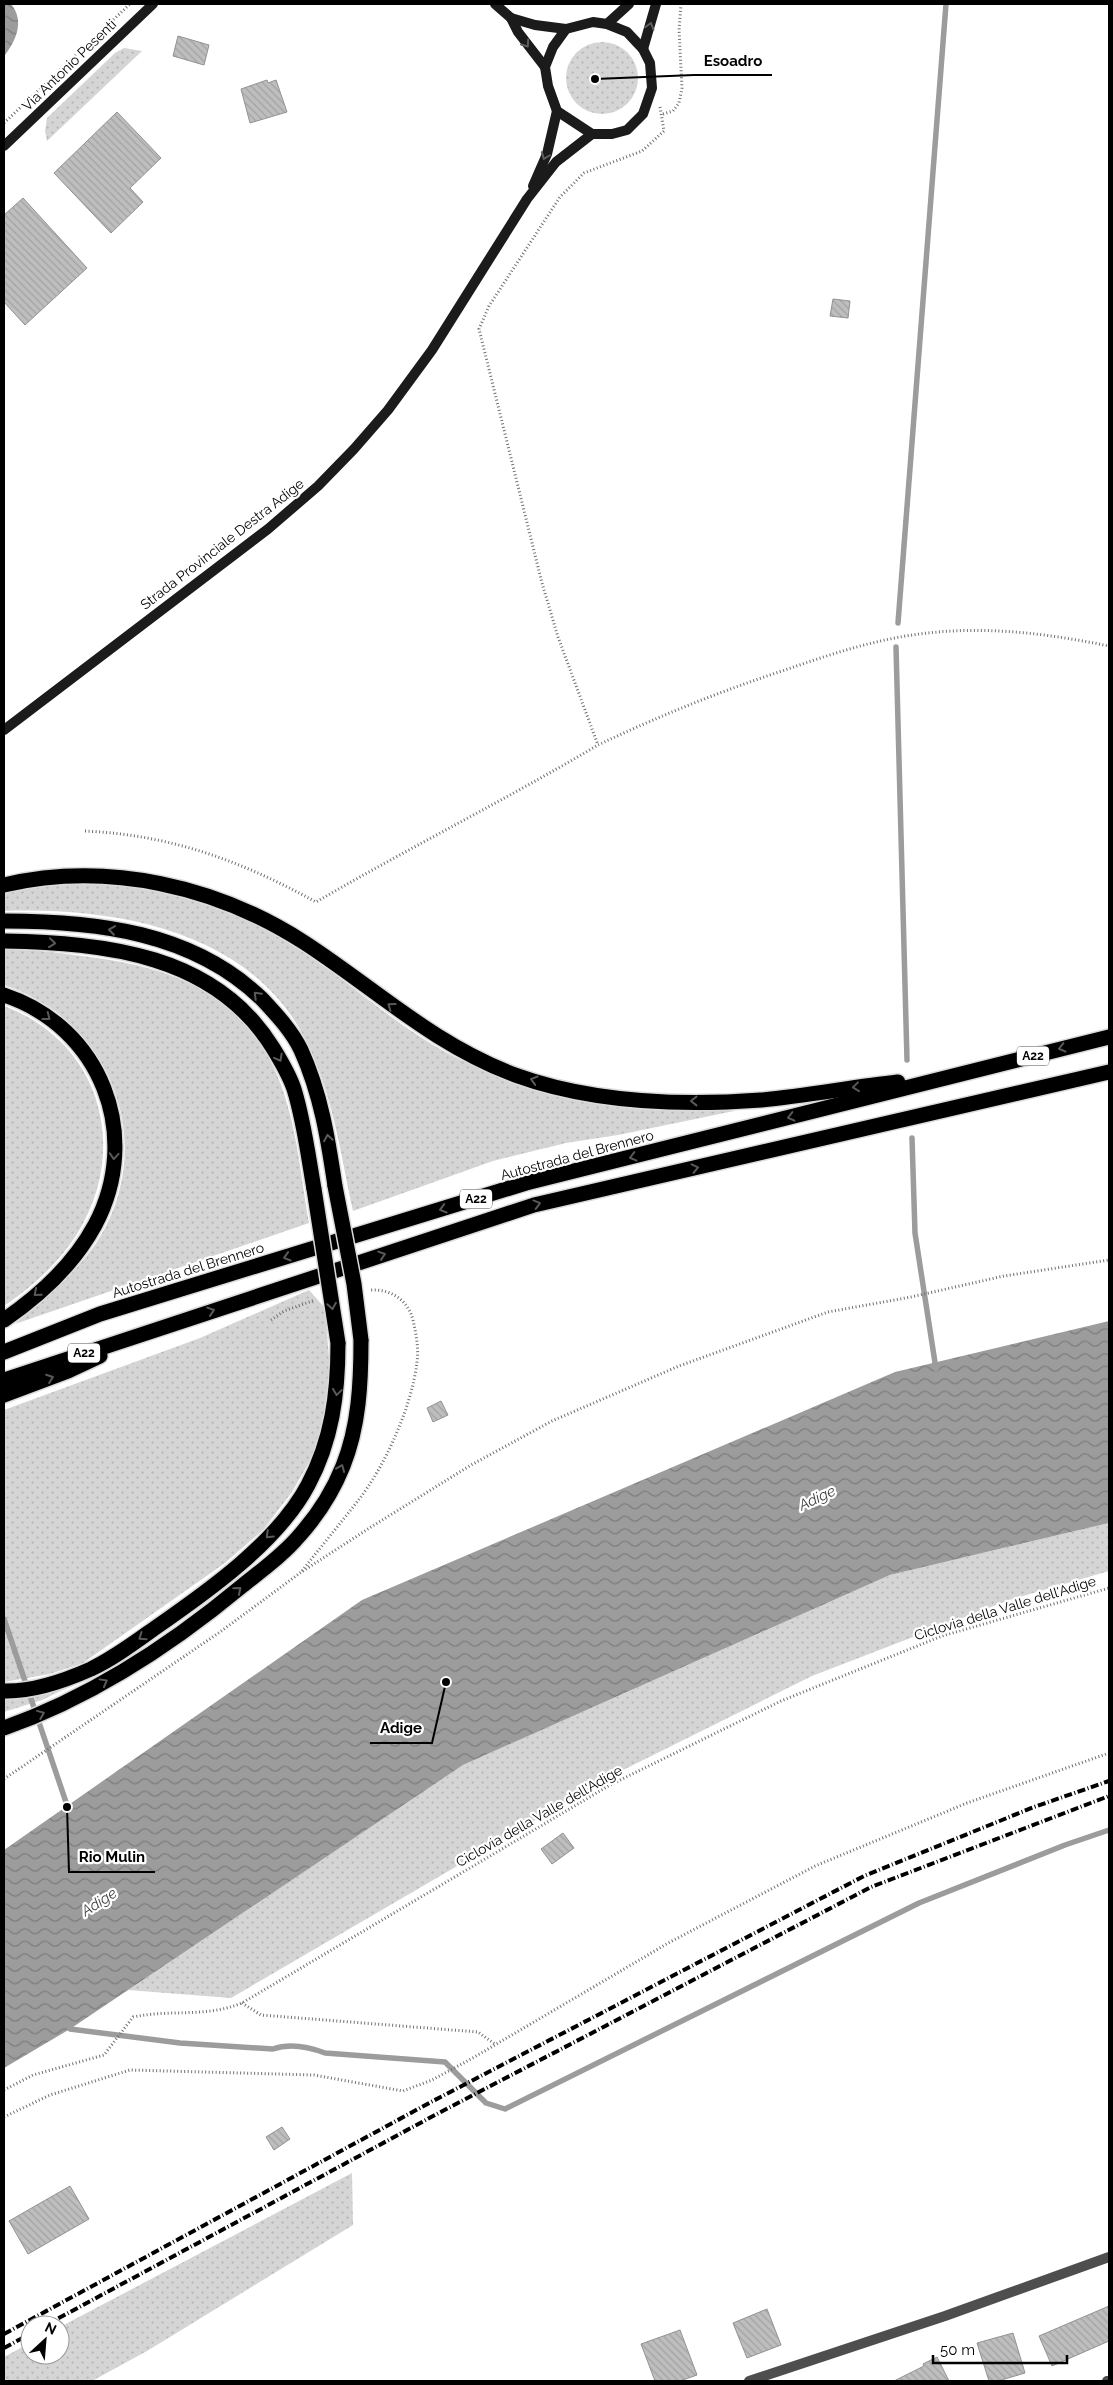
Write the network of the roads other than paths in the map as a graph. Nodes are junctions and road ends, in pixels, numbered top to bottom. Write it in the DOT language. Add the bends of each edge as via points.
graph roads {
  1 [pos="153,4"];
  2 [pos="495,4"];
  3 [pos="629,4"];
  4 [pos="656,4"];
  5 [pos="511,18"];
  6 [pos="607,24"];
  7 [pos="566,29"];
  8 [pos="643,49"];
  9 [pos="545,67"];
  10 [pos="557,111"];
  11 [pos="592,134"];
  12 [pos="4,146"];
  13 [pos="527,199"];
  14 [pos="4,730"];
  15 [pos="4,885"];
  16 [pos="4,921"];
  17 [pos="4,941"];
  18 [pos="4,995"];
  19 [pos="1109,1037"];
  20 [pos="1109,1072"];
  21 [pos="957,1075"];
  22 [pos="4,1320"];
  23 [pos="165,1326"];
  24 [pos="4,1352"];
  25 [pos="4,1380"];
  26 [pos="4,1394"];
  27 [pos="8,1691"];
  28 [pos="4,1728"];
  29 [pos="1109,2257"];
  30 [pos="748,2381"];
  1 -- 12 [label="main road, Via Antonio Pesenti"];
  2 -- 5 [label="main road"];
  3 -- 6 [label="main road"];
  8 -- 4 [label="main road, one-way"];
  5 -- 7 [label="main road"];
  5 -- 9 [label="main road, one-way"];
  6 -- 7 [label="main road" via="593,22"];
  6 -- 8 [label="main road" via="626,32"];
  7 -- 9 [label="main road" via="553,47"];
  8 -- 11 [label="main road" via="650,63 652,88 643,114 627,130"];
  9 -- 10 [label="main road"];
  10 -- 11 [label="main road"];
  10 -- 13 [label="main road, Strada Provinciale Destra Adige, one-way" via="547,154"];
  11 -- 13 [label="main road, Strada Provinciale Destra Adige" via="556,162"];
  13 -- 14 [label="main road, Strada Provinciale Destra Adige" via="432,350 388,410 318,486 268,529"];
  21 -- 15 [label="highway, one-way" via="761,1100 649,1101 575,1092 516,1075 445,1042 269,921 190,890 118,877 64,875"];
  28 -- 16 [label="highway, one-way, bridge" via="62,1706 145,1659 190,1628 298,1537 332,1489 351,1442 359,1404 361,1340 325,1123 300,1048 276,1014 247,985 200,954 172,942 76,925"];
  17 -- 27 [label="highway, one-way, bridge" via="42,942 161,960 194,974 223,992 242,1007 263,1032 293,1087 305,1134 338,1343 337,1391 326,1444 307,1486 284,1521 196,1599 120,1652 92,1668 54,1683"];
  18 -- 22 [label="highway, one-way" via="39,1010 84,1050 105,1091 113,1121 116,1155 102,1209 79,1251 55,1278"];
  19 -- 21 [label="highway, Autostrada del Brennero / A22, one-way"];
  23 -- 20 [label="highway, A22, one-way" via="534,1205"];
  21 -- 24 [label="highway, Autostrada del Brennero / A22, one-way" via="526,1183 100,1314"];
  23 -- 25 [label="highway, A22"];
  26 -- 23 [label="highway, one-way" via="68,1371"];
  29 -- 30 [label="street" via="945,2316"];
}
